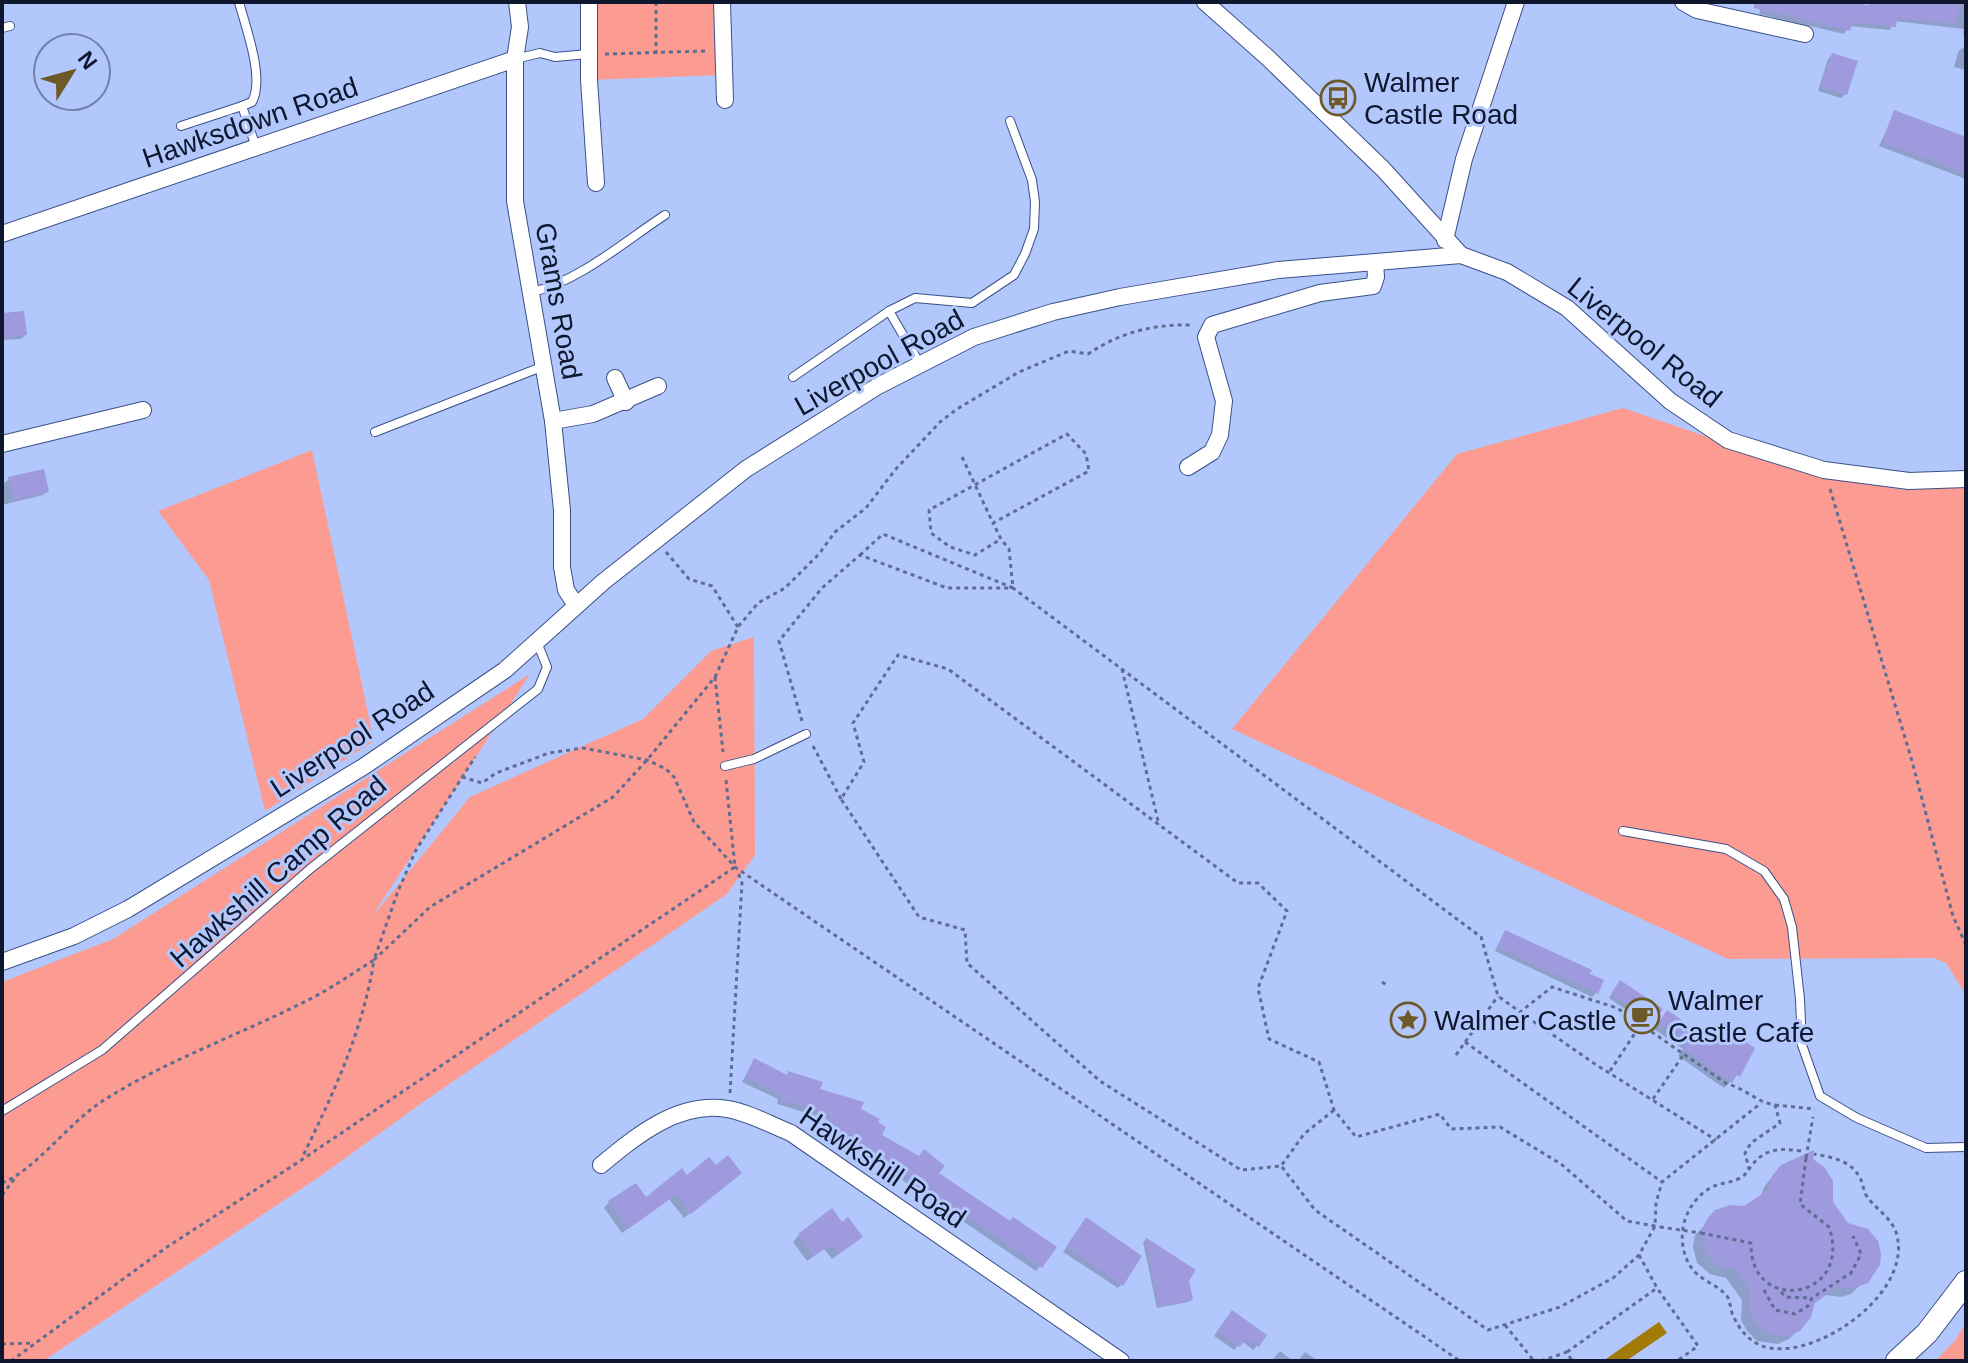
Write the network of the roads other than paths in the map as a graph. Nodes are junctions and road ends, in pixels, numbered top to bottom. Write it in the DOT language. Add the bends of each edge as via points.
graph roads {
  1 [pos="239,2"];
  2 [pos="517,2"];
  3 [pos="589,2"];
  4 [pos="722,2"];
  5 [pos="1205,2"];
  6 [pos="1516,2"];
  7 [pos="1683,2"];
  8 [pos="1805,34"];
  9 [pos="588,54"];
  10 [pos="515,59"];
  11 [pos="725,100"];
  12 [pos="242,106"];
  13 [pos="1010,121"];
  14 [pos="181,126"];
  15 [pos="256,147"];
  16 [pos="596,183"];
  17 [pos="665,215"];
  18 [pos="2,234"];
  19 [pos="1445,240"];
  20 [pos="1461,255"];
  21 [pos="1375,263"];
  22 [pos="532,292"];
  23 [pos="889,311"];
  24 [pos="920,364"];
  25 [pos="545,366"];
  26 [pos="793,377"];
  27 [pos="615,378"];
  28 [pos="658,386"];
  29 [pos="626,402"];
  30 [pos="143,410"];
  31 [pos="553,421"];
  32 [pos="375,432"];
  33 [pos="2,444"];
  34 [pos="1188,467"];
  35 [pos="1966,479"];
  36 [pos="576,605"];
  37 [pos="536,641"];
  38 [pos="806,734"];
  39 [pos="725,766"];
  40 [pos="1623,831"];
  41 [pos="2,962"];
  42 [pos="2,1111"];
  43 [pos="1966,1147"];
  44 [pos="601,1165"];
  45 [pos="1966,1282"];
  46 [pos="1121,1361"];
  47 [pos="1897,1361"];
  1 -- 12 [label="lane" via="257,77 257,93"];
  2 -- 10 [label="street, Grams Road"];
  3 -- 9 [label="street"];
  4 -- 11 [label="street"];
  5 -- 19 [label="street" via="1383,169"];
  6 -- 19 [label="street" via="1464,159"];
  7 -- 8 [label="street" via="1697,10"];
  9 -- 10 [label="lane" via="540,53"];
  9 -- 16 [label="street"];
  10 -- 15 [label="street, Hawksdown Road"];
  10 -- 22 [label="street, Grams Road" via="515,201"];
  12 -- 14 [label="lane"];
  12 -- 15 [label="lane"];
  13 -- 23 [label="lane" via="1035,202 1034,229 1014,275 972,303 915,298"];
  15 -- 18 [label="street, Hawksdown Road"];
  17 -- 22 [label="lane" via="577,273"];
  19 -- 20 [label="street"];
  20 -- 21 [label="street, Liverpool Road"];
  20 -- 35 [label="street, Liverpool Road" via="1507,272 1567,308 1670,401 1728,440 1824,470 1909,481"];
  21 -- 24 [label="street, Liverpool Road" via="1278,270 1120,297 974,337"];
  21 -- 34 [label="street" via="1373,286 1320,293 1212,325 1206,337 1224,401 1220,435 1212,452"];
  22 -- 25 [label="street, Grams Road"];
  23 -- 24 [label="lane"];
  23 -- 26 [label="lane"];
  24 -- 36 [label="street, Liverpool Road" via="746,469"];
  25 -- 31 [label="street, Grams Road"];
  25 -- 32 [label="lane"];
  27 -- 29 [label="street"];
  28 -- 29 [label="street"];
  29 -- 31 [label="street"];
  30 -- 33 [label="street"];
  31 -- 36 [label="street, Grams Road" via="562,567 566,590"];
  36 -- 37 [label="street, Liverpool Road"];
  37 -- 41 [label="street, Liverpool Road" via="505,670 279,819 128,909"];
  37 -- 42 [label="lane, Hawkshill Camp Road" via="547,667 538,689 321,860 102,1050"];
  38 -- 39 [label="lane" via="754,759"];
  40 -- 43 [label="lane" via="1726,849 1764,871 1784,899 1792,927 1802,1045 1820,1096 1926,1148"];
  44 -- 46 [label="street, Hawkshill Road" via="639,1134 675,1115 729,1109 791,1133"];
  45 -- 47 [label="street" via="1927,1333"];
}
